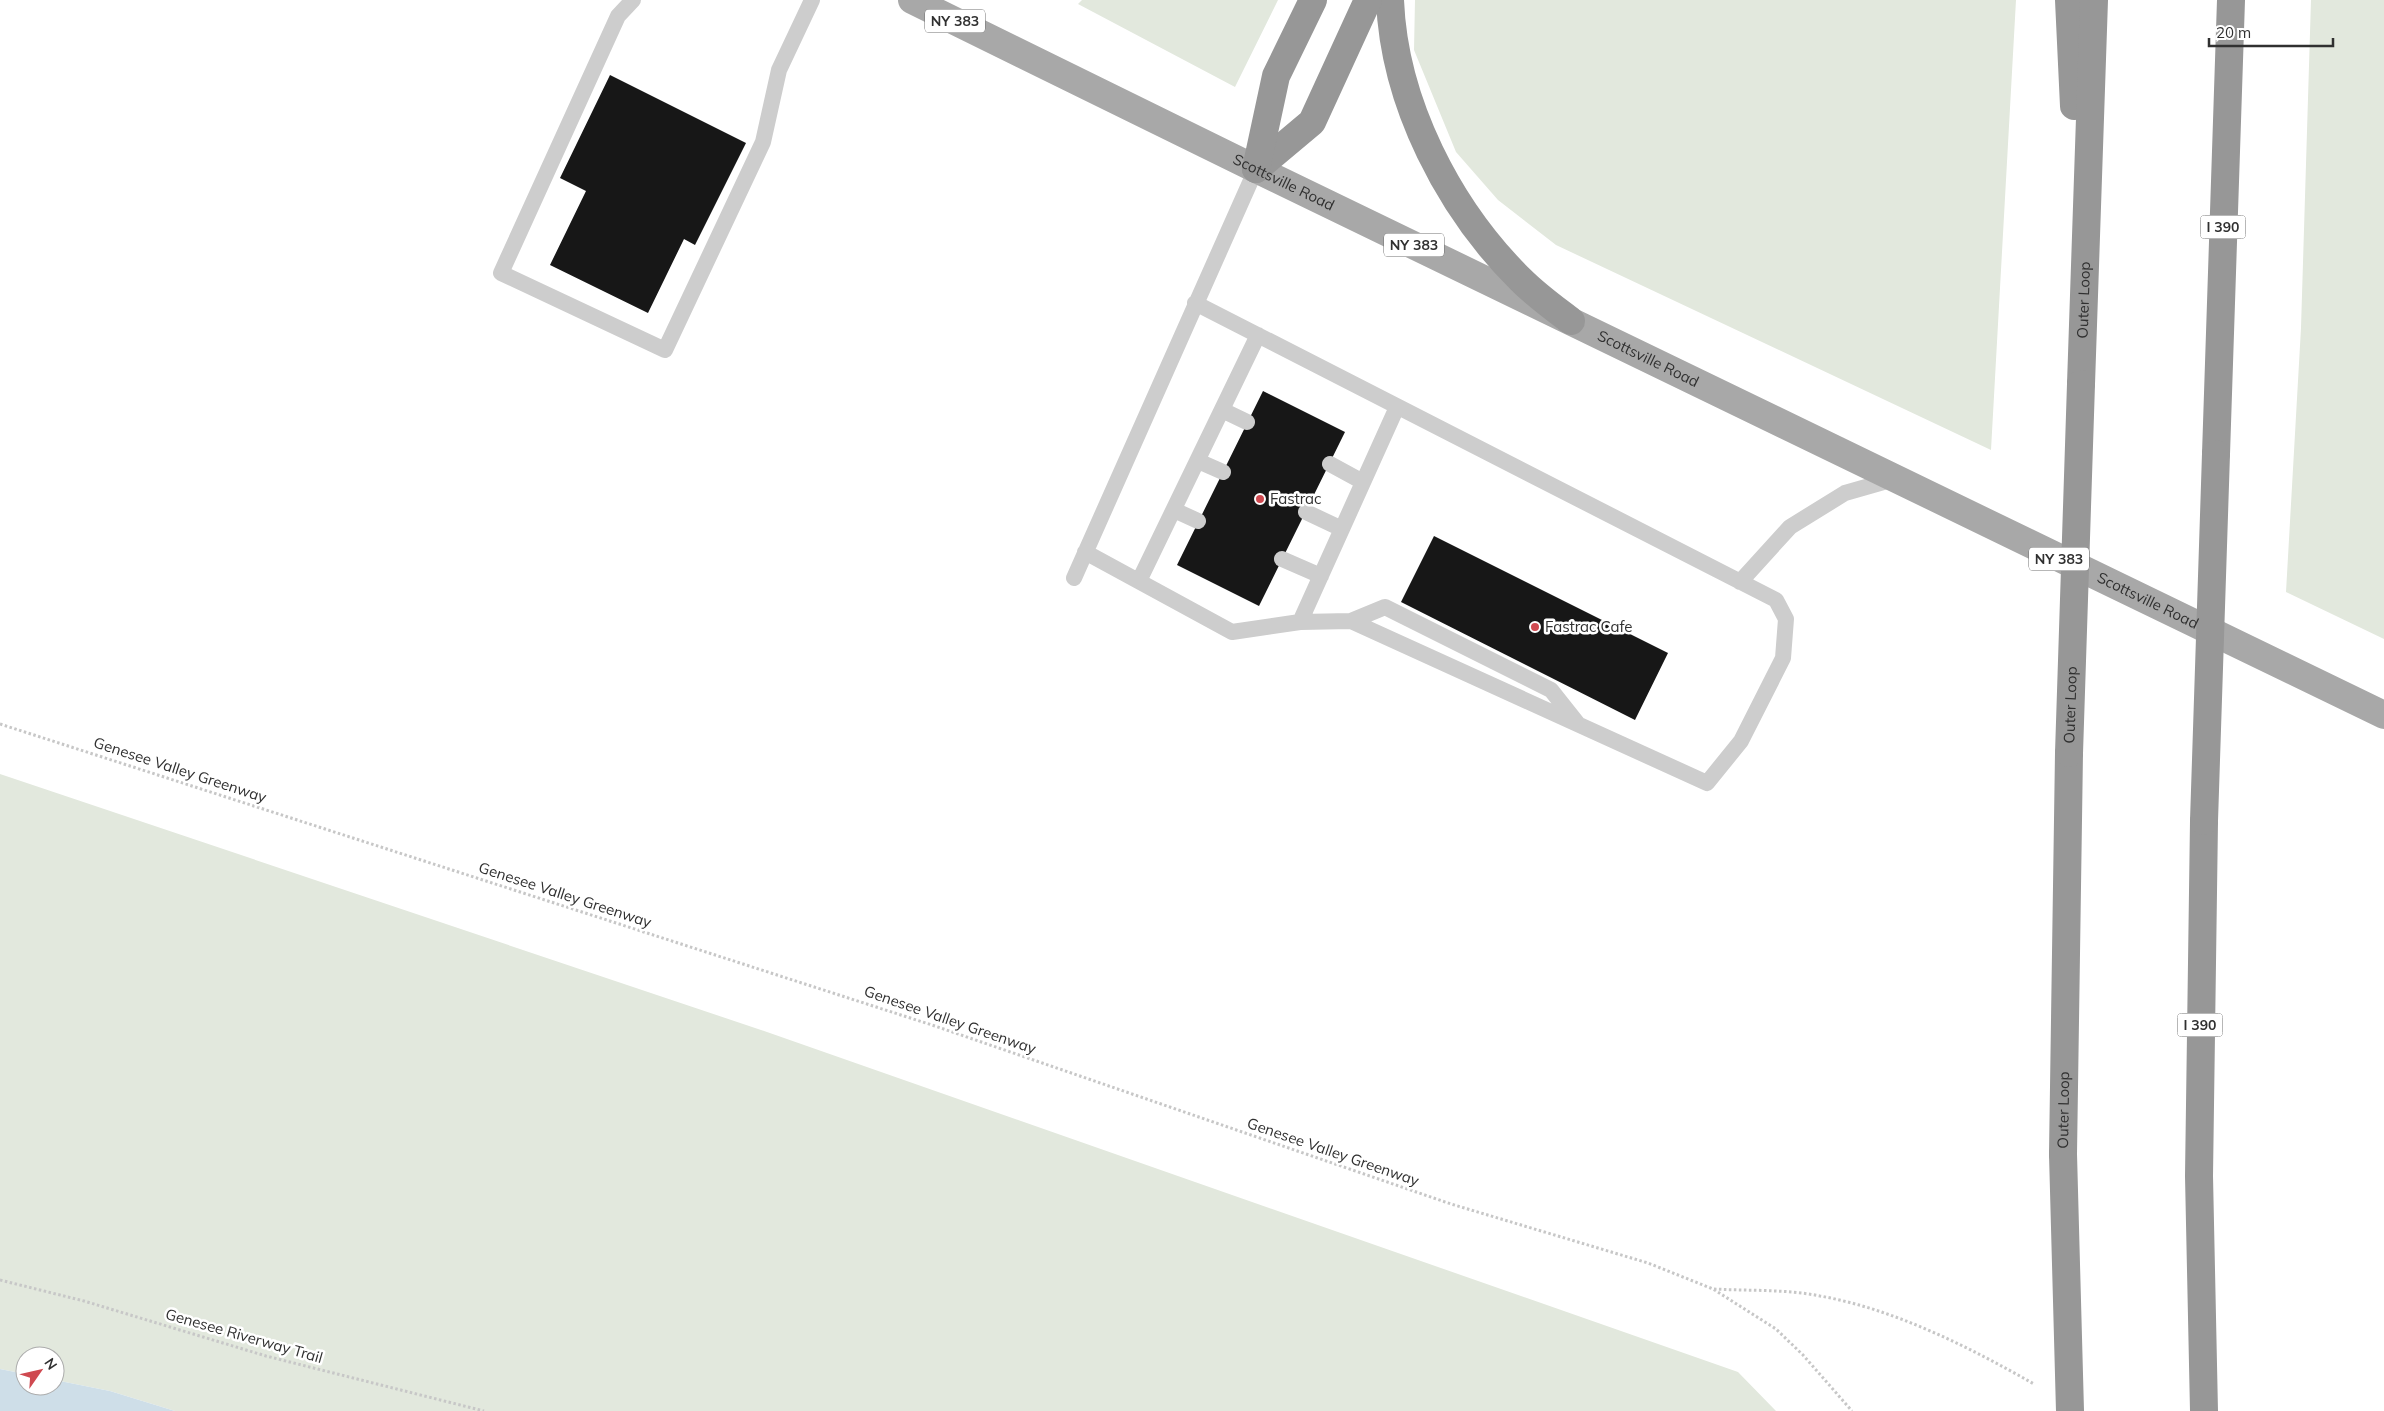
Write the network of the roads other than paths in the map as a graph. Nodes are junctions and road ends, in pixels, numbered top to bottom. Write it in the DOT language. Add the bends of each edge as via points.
graph roads {
  1 [pos="633,0"];
  2 [pos="812,0"];
  3 [pos="912,0"];
  4 [pos="1313,0"];
  5 [pos="1368,0"];
  6 [pos="1390,0"];
  7 [pos="2069,0"];
  8 [pos="2094,0"];
  9 [pos="2231,0"];
  10 [pos="1256,169"];
  11 [pos="1195,303"];
  12 [pos="1571,321"];
  13 [pos="1258,336"];
  14 [pos="2081,384"];
  15 [pos="1397,407"];
  16 [pos="1222,410"];
  17 [pos="1247,422"];
  18 [pos="1198,461"];
  19 [pos="1330,464"];
  20 [pos="1223,472"];
  21 [pos="1894,479"];
  22 [pos="1363,482"];
  23 [pos="1174,510"];
  24 [pos="1306,512"];
  25 [pos="1198,521"];
  26 [pos="1342,530"];
  27 [pos="1085,552"];
  28 [pos="1282,559"];
  29 [pos="1321,576"];
  30 [pos="1074,578"];
  31 [pos="1139,581"];
  32 [pos="1740,582"];
  33 [pos="1351,621"];
  34 [pos="1300,622"];
  35 [pos="2384,715"];
  36 [pos="1580,727"];
  37 [pos="2070,1411"];
  38 [pos="2204,1411"];
  1 -- 2 [label="lane" via="618,16 501,273 665,350 763,142 780,70"];
  3 -- 10 [label="main road, Scottsville Road / NY 383"];
  4 -- 10 [label="highway" via="1276,76"];
  5 -- 10 [label="highway" via="1312,122"];
  6 -- 12 [label="highway" via="1395,47 1406,89 1453,192 1501,258 1545,302"];
  7 -- 14 [label="highway"];
  8 -- 14 [label="highway, Outer Loop"];
  9 -- 38 [label="highway, I 390, bridge" via="2204,822 2199,1229"];
  10 -- 11 [label="lane"];
  10 -- 12 [label="main road, Scottsville Road / NY 383"];
  11 -- 13 [label="lane"];
  11 -- 27 [label="lane"];
  12 -- 21 [label="main road, Scottsville Road / NY 383"];
  13 -- 15 [label="lane"];
  13 -- 16 [label="lane"];
  14 -- 37 [label="highway, Outer Loop, bridge" via="2069,753 2063,1154"];
  15 -- 22 [label="lane"];
  15 -- 32 [label="lane"];
  16 -- 17 [label="lane"];
  16 -- 18 [label="lane"];
  18 -- 20 [label="lane"];
  18 -- 23 [label="lane"];
  19 -- 22 [label="lane"];
  21 -- 32 [label="lane" via="1845,493 1786,530"];
  21 -- 35 [label="main road, Scottsville Road / NY 383"];
  22 -- 26 [label="lane"];
  23 -- 25 [label="lane"];
  23 -- 31 [label="lane"];
  24 -- 26 [label="lane"];
  26 -- 29 [label="lane"];
  27 -- 30 [label="lane"];
  27 -- 31 [label="lane"];
  28 -- 29 [label="lane"];
  29 -- 34 [label="lane"];
  31 -- 34 [label="lane" via="1232,632"];
  32 -- 36 [label="lane" via="1776,600 1786,618 1784,658 1741,741 1706,783"];
  33 -- 34 [label="lane"];
  33 -- 36 [label="lane"];
  33 -- 36 [label="lane" via="1385,607 1551,690"];
}
